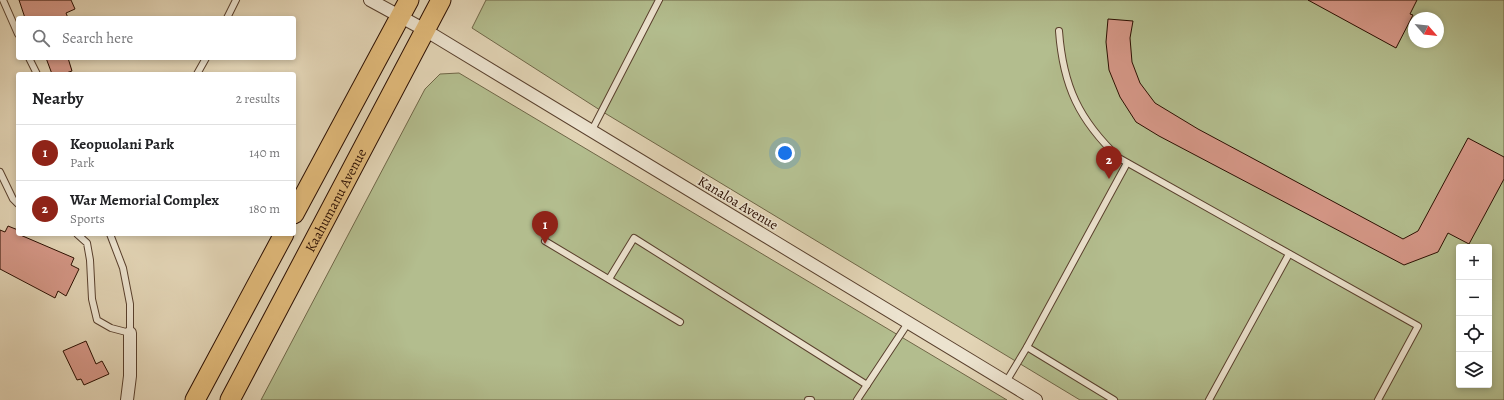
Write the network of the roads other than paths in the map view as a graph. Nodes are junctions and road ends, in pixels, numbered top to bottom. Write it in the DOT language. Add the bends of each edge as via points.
graph roads {
  1 [pos="2,0"];
  2 [pos="236,0"];
  3 [pos="370,0"];
  4 [pos="440,0"];
  5 [pos="659,0"];
  6 [pos="404,8"];
  7 [pos="228,16"];
  8 [pos="16,30"];
  9 [pos="424,30"];
  10 [pos="1059,32"];
  11 [pos="31,60"];
  12 [pos="205,60"];
  13 [pos="36,72"];
  14 [pos="198,72"];
  15 [pos="591,132"];
  16 [pos="1127,163"];
  17 [pos="0,172"];
  18 [pos="16,202"];
  19 [pos="296,210"];
  20 [pos="79,236"];
  21 [pos="111,236"];
  22 [pos="283,236"];
  23 [pos="545,241"];
  24 [pos="1289,254"];
  25 [pos="609,279"];
  26 [pos="680,322"];
  27 [pos="908,323"];
  28 [pos="130,333"];
  29 [pos="1027,347"];
  30 [pos="1006,382"];
  31 [pos="867,385"];
  32 [pos="127,400"];
  33 [pos="195,400"];
  34 [pos="230,400"];
  35 [pos="857,400"];
  36 [pos="1036,400"];
  37 [pos="1114,400"];
  38 [pos="1209,400"];
  39 [pos="1378,400"];
  1 -- 8 [label="lane"];
  2 -- 7 [label="lane"];
  3 -- 6 [label="street, Kanaloa Avenue"];
  4 -- 9 [label="main road, Kaahumanu Avenue"];
  5 -- 15 [label="lane"];
  6 -- 9 [label="street, Kanaloa Avenue"];
  6 -- 19 [label="main road, Kaahumanu Avenue"];
  9 -- 15 [label="street, Kanaloa Avenue"];
  9 -- 34 [label="main road, Kaahumanu Avenue"];
  10 -- 16 [label="lane" via="1065,72 1080,110 1104,143"];
  11 -- 13 [label="lane"];
  12 -- 14 [label="lane"];
  15 -- 27 [label="street, Kanaloa Avenue"];
  16 -- 24 [label="lane"];
  16 -- 29 [label="lane"];
  17 -- 18 [label="lane"];
  20 -- 28 [label="lane" via="87,243 92,299 97,320 111,328"];
  21 -- 28 [label="lane" via="123,268 130,304"];
  22 -- 33 [label="main road"];
  23 -- 25 [label="lane"];
  24 -- 38 [label="lane"];
  24 -- 39 [label="lane" via="1418,326"];
  25 -- 26 [label="lane"];
  25 -- 31 [label="lane" via="634,238"];
  27 -- 30 [label="street, Kanaloa Avenue"];
  27 -- 31 [label="lane"];
  28 -- 32 [label="street"];
  29 -- 30 [label="lane"];
  29 -- 37 [label="lane"];
  30 -- 36 [label="street, Kanaloa Avenue"];
  31 -- 35 [label="lane"];
}
